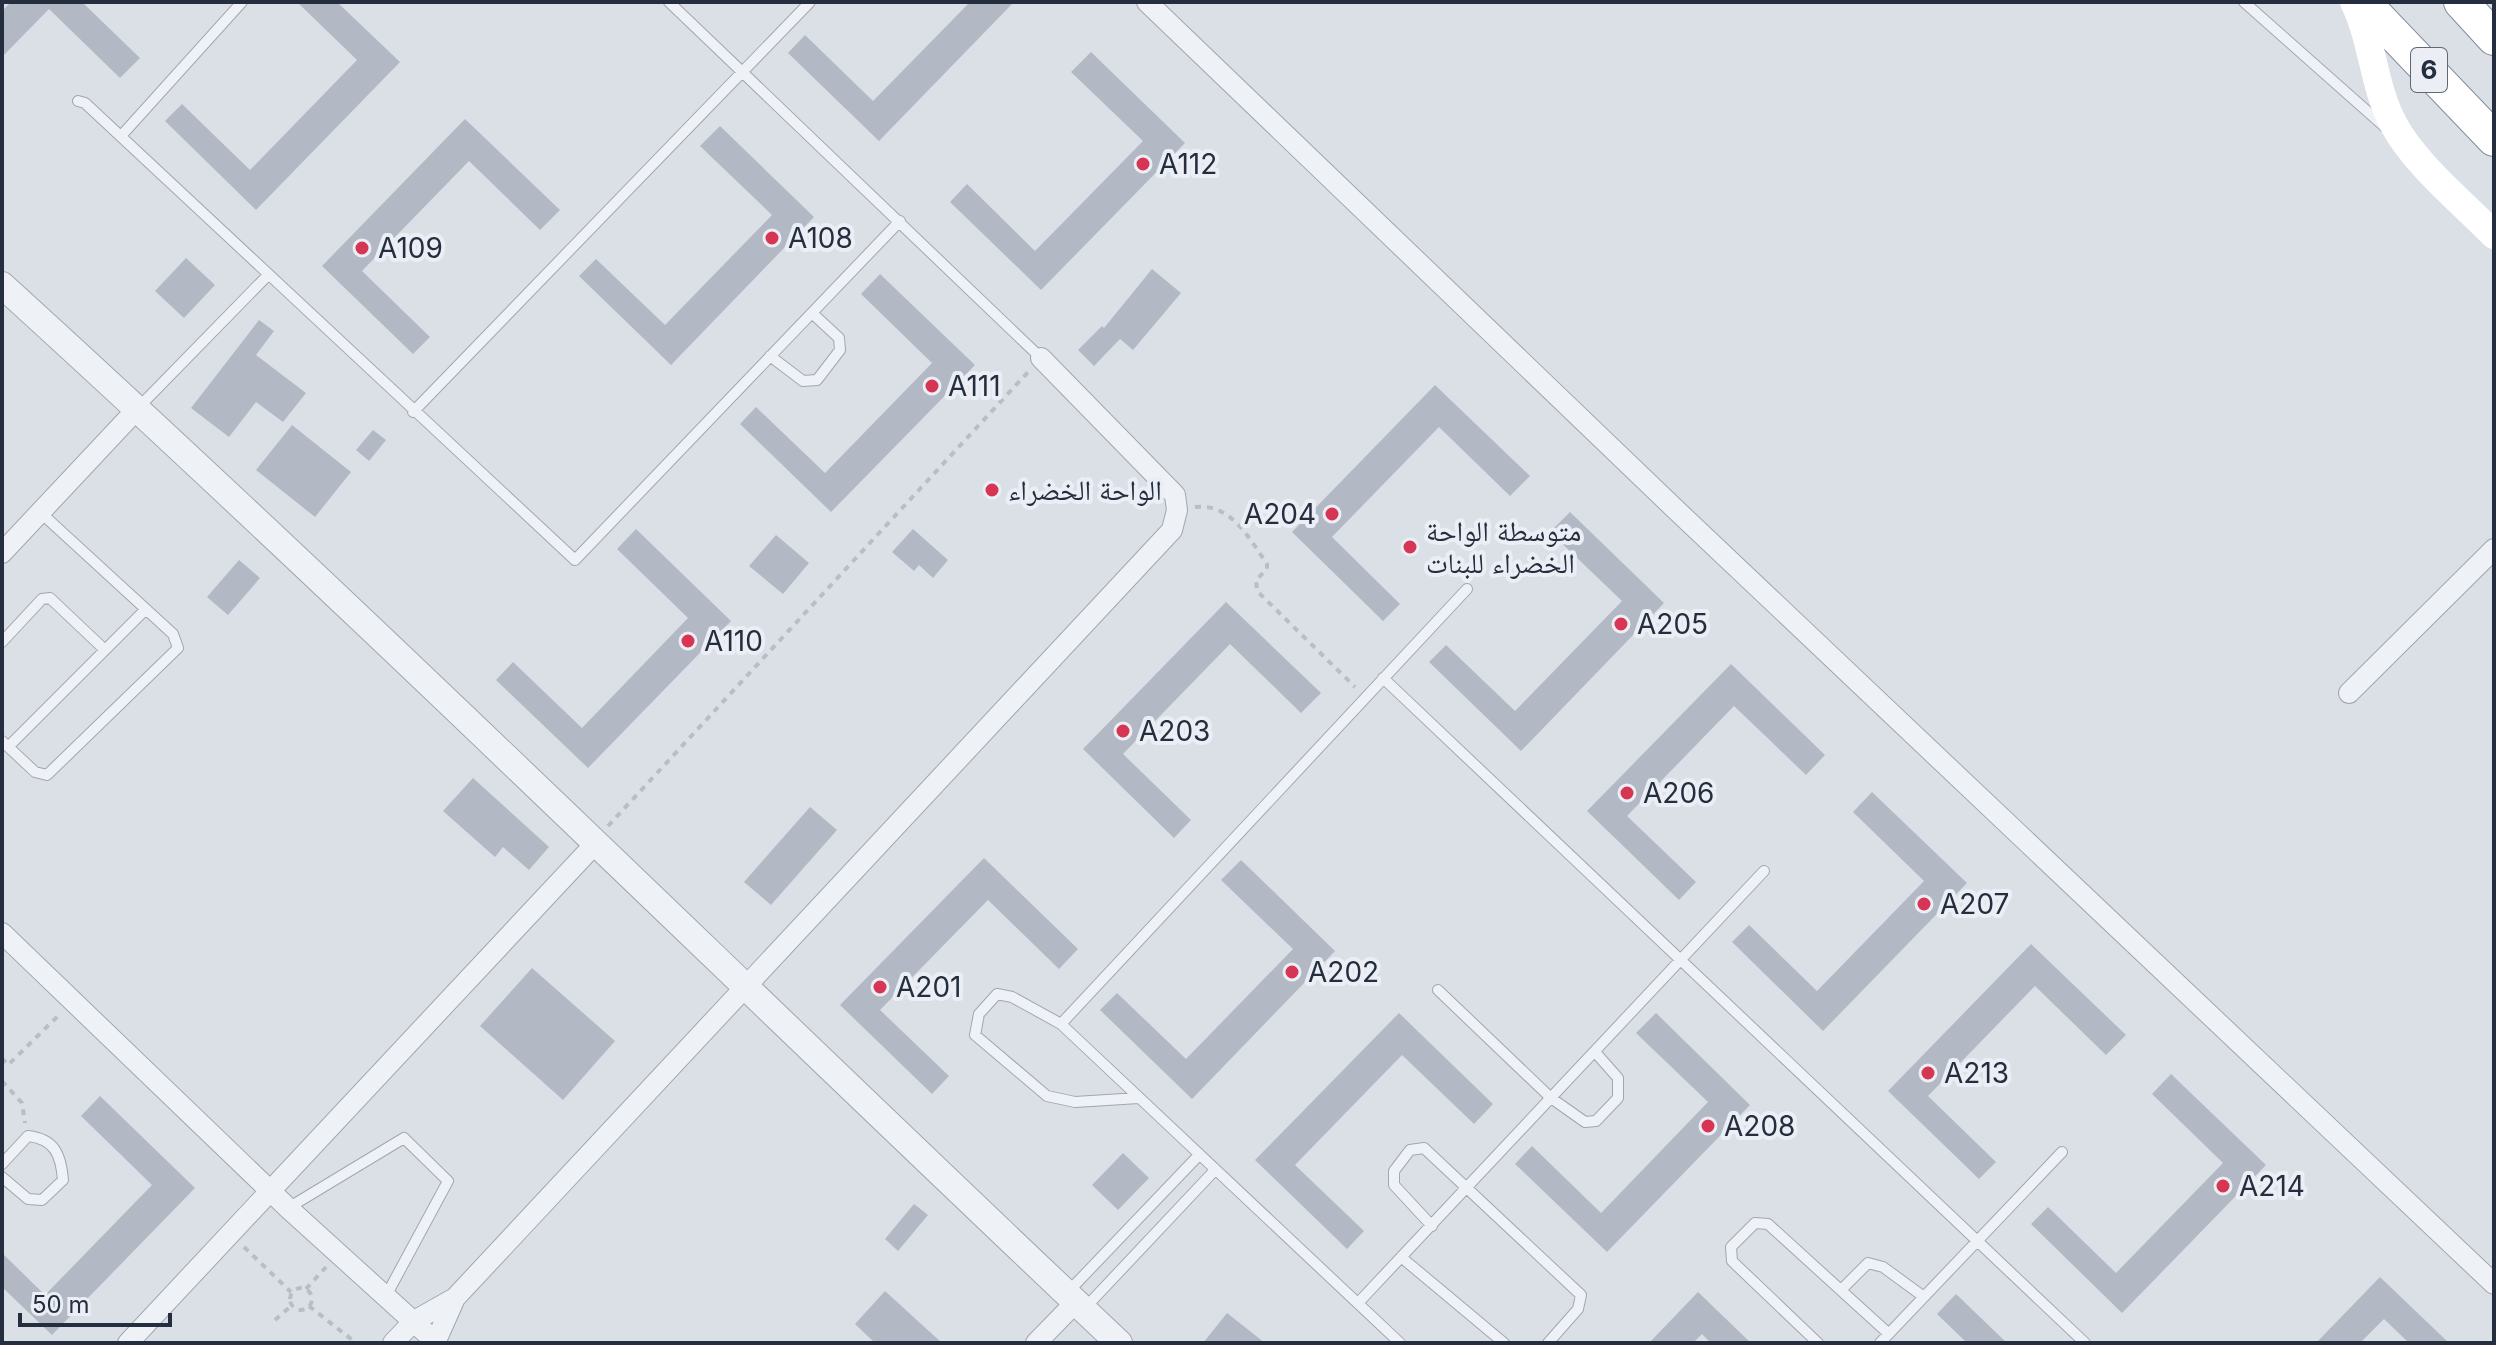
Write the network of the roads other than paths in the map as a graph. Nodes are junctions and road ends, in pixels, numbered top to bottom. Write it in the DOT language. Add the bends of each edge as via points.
graph roads {
  1 [pos="242,2"];
  2 [pos="669,2"];
  3 [pos="810,2"];
  4 [pos="1147,2"];
  5 [pos="2244,2"];
  6 [pos="2354,2"];
  7 [pos="2363,2"];
  8 [pos="2461,2"];
  9 [pos="2494,38"];
  10 [pos="742,72"];
  11 [pos="78,101"];
  12 [pos="121,136"];
  13 [pos="2494,139"];
  14 [pos="2416,155"];
  15 [pos="900,221"];
  16 [pos="2494,235"];
  17 [pos="268,275"];
  18 [pos="2,285"];
  19 [pos="812,313"];
  20 [pos="770,356"];
  21 [pos="1041,358"];
  22 [pos="138,408"];
  23 [pos="413,412"];
  24 [pos="40,512"];
  25 [pos="2494,549"];
  26 [pos="2,553"];
  27 [pos="1467,589"];
  28 [pos="146,609"];
  29 [pos="2,642"];
  30 [pos="105,650"];
  31 [pos="1383,678"];
  32 [pos="2349,693"];
  33 [pos="5,744"];
  34 [pos="595,844"];
  35 [pos="1764,871"];
  36 [pos="2,933"];
  37 [pos="1680,962"];
  38 [pos="748,986"];
  39 [pos="1438,990"];
  40 [pos="1061,1024"];
  41 [pos="1595,1052"];
  42 [pos="1139,1098"];
  43 [pos="1551,1098"];
  44 [pos="2062,1152"];
  45 [pos="1199,1155"];
  46 [pos="2,1164"];
  47 [pos="1215,1170"];
  48 [pos="2,1177"];
  49 [pos="1467,1189"];
  50 [pos="271,1192"];
  51 [pos="288,1208"];
  52 [pos="1432,1226"];
  53 [pos="1977,1243"];
  54 [pos="1401,1257"];
  55 [pos="2494,1284"];
  56 [pos="1841,1290"];
  57 [pos="386,1296"];
  58 [pos="1924,1297"];
  59 [pos="455,1298"];
  60 [pos="1076,1302"];
  61 [pos="1358,1303"];
  62 [pos="414,1321"];
  63 [pos="1885,1340"];
  64 [pos="128,1343"];
  65 [pos="393,1343"];
  66 [pos="436,1343"];
  67 [pos="1036,1343"];
  68 [pos="1119,1343"];
  69 [pos="1400,1343"];
  70 [pos="1504,1343"];
  71 [pos="1548,1343"];
  72 [pos="1818,1343"];
  73 [pos="2085,1343"];
  1 -- 12 [label="lane"];
  2 -- 10 [label="lane"];
  3 -- 10 [label="lane"];
  4 -- 55 [label="street"];
  5 -- 14 [label="lane"];
  6 -- 14 [label="main road" via="2380,91 2395,127"];
  7 -- 13 [label="highway, 6"];
  8 -- 9 [label="highway, 6"];
  10 -- 15 [label="lane"];
  10 -- 23 [label="lane"];
  11 -- 12 [label="lane"];
  12 -- 17 [label="lane"];
  14 -- 16 [label="main road"];
  15 -- 19 [label="lane"];
  15 -- 21 [label="lane"];
  17 -- 22 [label="lane"];
  17 -- 23 [label="lane"];
  18 -- 22 [label="street"];
  19 -- 20 [label="lane"];
  19 -- 20 [label="lane" via="839,338 840,350 817,380 803,381"];
  20 -- 23 [label="lane" via="575,560"];
  21 -- 38 [label="street" via="1175,495 1172,530"];
  22 -- 24 [label="street"];
  22 -- 34 [label="street"];
  24 -- 26 [label="street"];
  24 -- 28 [label="lane"];
  25 -- 32 [label="street"];
  27 -- 31 [label="lane"];
  28 -- 30 [label="lane"];
  28 -- 33 [label="lane" via="173,634 178,648 47,775 35,772"];
  29 -- 30 [label="lane" via="42,599 50,598"];
  30 -- 33 [label="lane"];
  31 -- 37 [label="lane"];
  31 -- 40 [label="lane"];
  34 -- 38 [label="street"];
  34 -- 50 [label="street"];
  35 -- 37 [label="lane"];
  36 -- 50 [label="street"];
  37 -- 41 [label="lane"];
  37 -- 53 [label="lane"];
  38 -- 59 [label="street"];
  38 -- 60 [label="street"];
  39 -- 43 [label="lane"];
  40 -- 42 [label="lane"];
  40 -- 42 [label="lane" via="997,994 979,1014 975,1035 1047,1096 1075,1102"];
  41 -- 43 [label="lane"];
  41 -- 43 [label="lane" via="1618,1078 1618,1098 1596,1121 1585,1122"];
  42 -- 45 [label="lane"];
  43 -- 49 [label="lane"];
  44 -- 53 [label="lane"];
  45 -- 47 [label="lane"];
  45 -- 60 [label="lane"];
  46 -- 48 [label="lane" via="28,1136 42,1138 61,1158 63,1180 42,1200 28,1199"];
  47 -- 60 [label="lane"];
  47 -- 61 [label="lane"];
  49 -- 52 [label="lane"];
  49 -- 52 [label="lane" via="1424,1148 1410,1150 1394,1171 1394,1185"];
  49 -- 71 [label="lane" via="1581,1295 1578,1309"];
  50 -- 51 [label="street"];
  50 -- 64 [label="street"];
  51 -- 57 [label="street"];
  51 -- 57 [label="lane" via="404,1138 448,1181"];
  52 -- 54 [label="lane"];
  53 -- 58 [label="lane"];
  53 -- 73 [label="lane"];
  54 -- 61 [label="lane"];
  54 -- 70 [label="lane"];
  56 -- 58 [label="lane" via="1868,1263 1883,1267"];
  56 -- 63 [label="lane"];
  56 -- 72 [label="lane" via="1768,1224 1755,1223 1731,1247 1732,1261"];
  57 -- 62 [label="street"];
  58 -- 63 [label="lane"];
  59 -- 62 [label="street"];
  59 -- 66 [label="street"];
  60 -- 67 [label="street"];
  60 -- 68 [label="street"];
  61 -- 69 [label="lane"];
  62 -- 65 [label="street"];
  62 -- 66 [label="street"];
}
